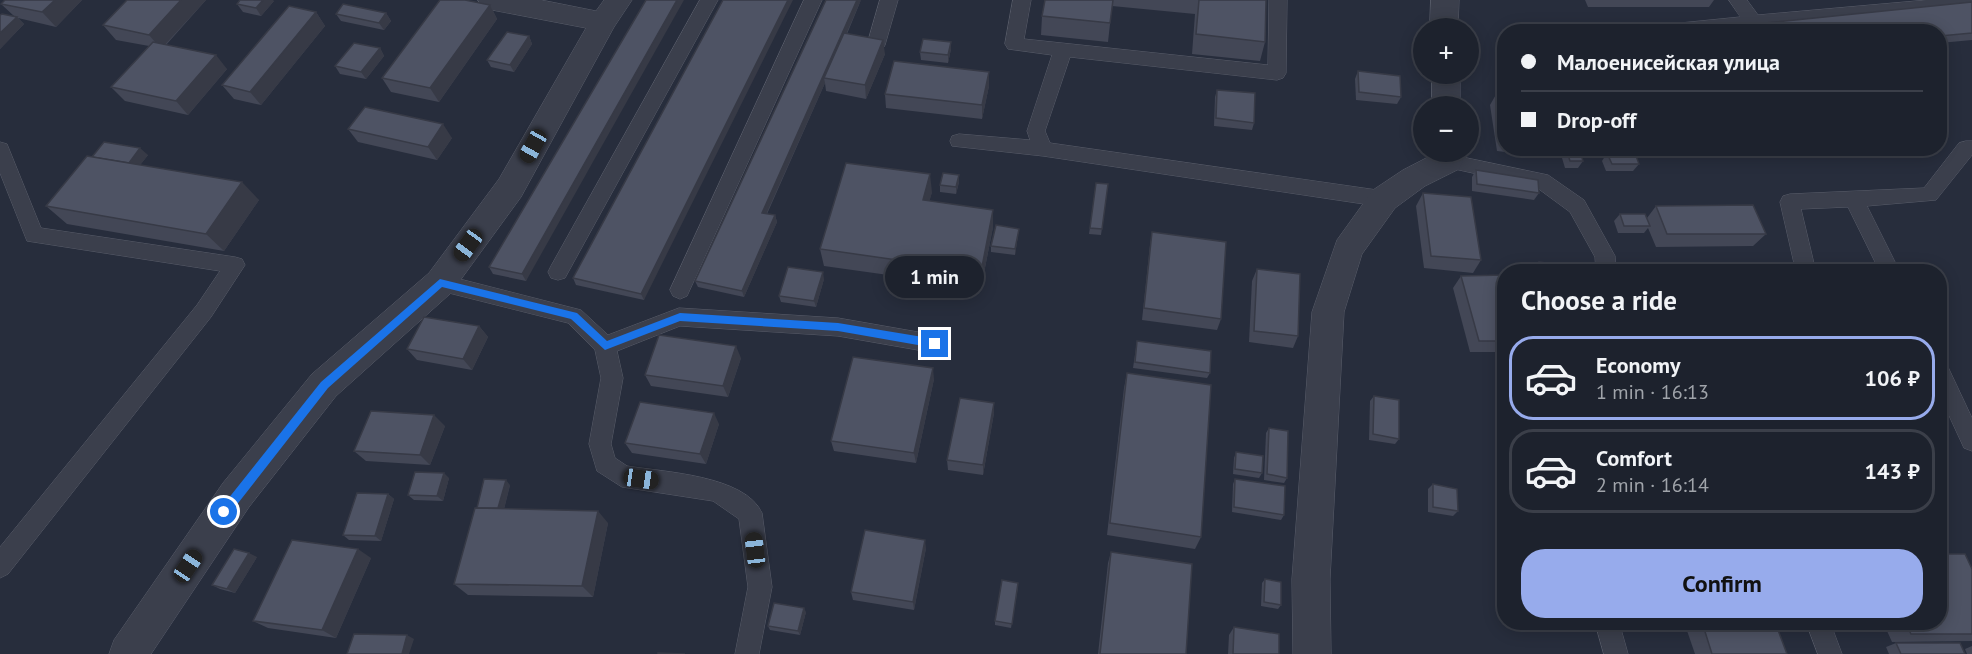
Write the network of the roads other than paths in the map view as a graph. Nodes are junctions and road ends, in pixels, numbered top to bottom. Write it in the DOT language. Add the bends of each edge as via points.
graph roads {
  1 [pos="492,0"];
  2 [pos="709,0"];
  3 [pos="813,0"];
  4 [pos="889,0"];
  5 [pos="1022,0"];
  6 [pos="1278,0"];
  7 [pos="1445,0"];
  8 [pos="1738,0"];
  9 [pos="1972,2"];
  10 [pos="610,11"];
  11 [pos="1444,18"];
  12 [pos="1753,22"];
  13 [pos="1732,24"];
  14 [pos="876,45"];
  15 [pos="1063,50"];
  16 [pos="959,141"];
  17 [pos="1972,148"];
  18 [pos="0,149"];
  19 [pos="1043,149"];
  20 [pos="1438,162"];
  21 [pos="1471,162"];
  22 [pos="1384,199"];
  23 [pos="1854,199"];
  24 [pos="1606,264"];
  25 [pos="1804,264"];
  26 [pos="1886,264"];
  27 [pos="558,272"];
  28 [pos="440,283"];
  29 [pos="680,290"];
  30 [pos="935,344"];
  31 [pos="605,346"];
  32 [pos="1947,389"];
  33 [pos="1972,441"];
  34 [pos="0,566"];
  35 [pos="1609,630"];
  36 [pos="1821,630"];
  37 [pos="128,654"];
  38 [pos="747,654"];
  39 [pos="1312,654"];
  40 [pos="1616,654"];
  41 [pos="1830,654"];
  1 -- 10 [label="street"];
  2 -- 27 [label="lane"];
  3 -- 29 [label="lane"];
  4 -- 14 [label="lane"];
  5 -- 15 [label="lane" via="1014,44"];
  6 -- 15 [label="lane" via="1276,74"];
  7 -- 11 [label="street"];
  8 -- 12 [label="lane"];
  9 -- 12 [label="lane"];
  10 -- 28 [label="street" via="510,188"];
  12 -- 13 [label="lane"];
  15 -- 19 [label="lane" via="1036,131"];
  16 -- 19 [label="lane"];
  17 -- 23 [label="lane" via="1965,148 1929,195"];
  18 -- 34 [label="lane" via="34,235 235,265 204,311"];
  19 -- 22 [label="lane"];
  20 -- 22 [label="street"];
  21 -- 24 [label="lane" via="1540,180 1577,206 1605,256"];
  22 -- 39 [label="street" via="1348,249 1328,312 1311,579"];
  23 -- 25 [label="lane" via="1790,202"];
  23 -- 26 [label="lane"];
  28 -- 31 [label="lane" via="574,316"];
  28 -- 37 [label="street" via="324,385 236,495"];
  30 -- 31 [label="lane" via="838,327 680,317"];
  31 -- 38 [label="lane" via="612,378 600,444 605,464 622,476 718,491 750,513 760,587"];
  32 -- 33 [label="lane"];
  35 -- 40 [label="lane"];
  36 -- 41 [label="lane"];
}
